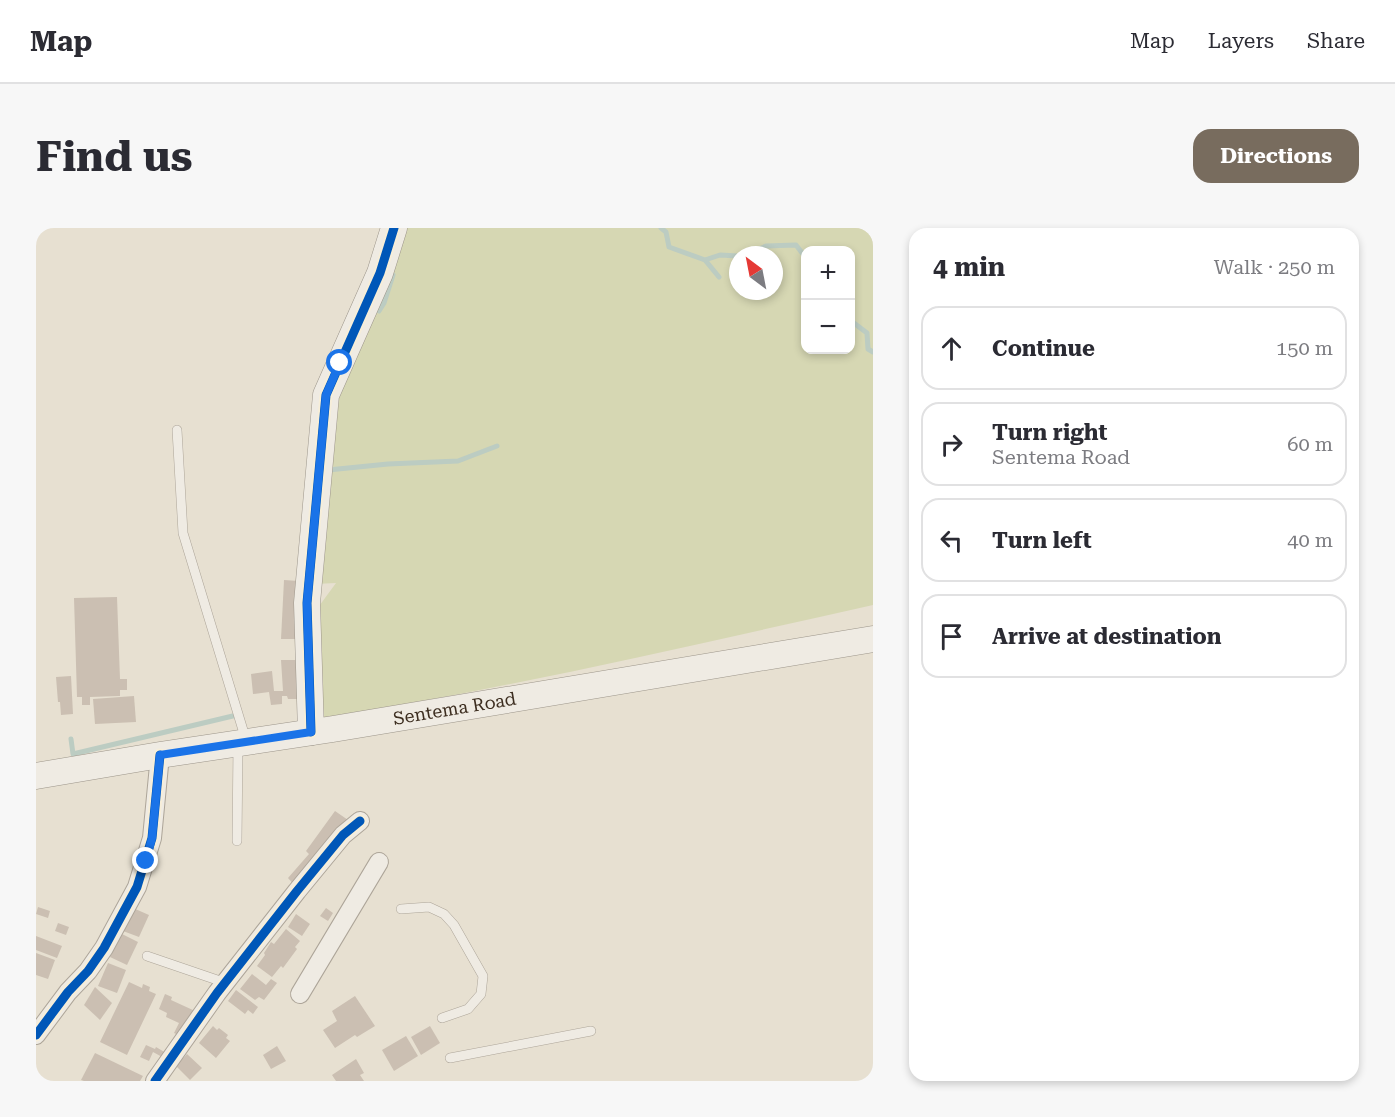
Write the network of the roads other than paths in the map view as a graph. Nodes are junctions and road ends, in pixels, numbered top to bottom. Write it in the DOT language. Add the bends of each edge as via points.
graph roads {
  1 [pos="394,228"];
  2 [pos="177,430"];
  3 [pos="873,639"];
  4 [pos="311,732"];
  5 [pos="242,742"];
  6 [pos="160,755"];
  7 [pos="36,776"];
  8 [pos="360,821"];
  9 [pos="237,841"];
  10 [pos="379,862"];
  11 [pos="401,909"];
  12 [pos="147,956"];
  13 [pos="226,982"];
  14 [pos="300,994"];
  15 [pos="442,1018"];
  16 [pos="591,1031"];
  17 [pos="36,1035"];
  18 [pos="450,1058"];
  19 [pos="155,1081"];
  1 -- 4 [label="main road" via="380,273 326,395 307,603"];
  2 -- 5 [label="lane" via="183,533"];
  3 -- 4 [label="main road, Sentema Road"];
  4 -- 5 [label="main road, Sentema Road"];
  5 -- 6 [label="main road, Sentema Road"];
  5 -- 9 [label="lane"];
  6 -- 7 [label="main road, Sentema Road"];
  6 -- 17 [label="street" via="152,838 137,887 104,948"];
  8 -- 13 [label="street" via="343,835"];
  10 -- 14 [label="street"];
  11 -- 15 [label="lane" via="429,907 444,914 483,976 481,994 468,1009"];
  12 -- 13 [label="lane"];
  13 -- 19 [label="street"];
  16 -- 18 [label="lane"];
}
